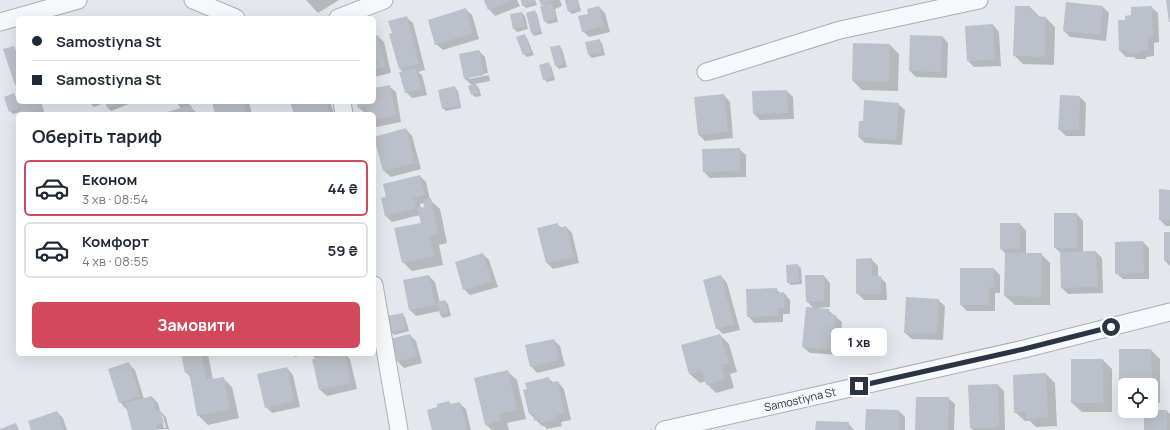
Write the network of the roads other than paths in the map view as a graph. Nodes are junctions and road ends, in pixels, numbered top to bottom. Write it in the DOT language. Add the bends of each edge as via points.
graph roads {
  1 [pos="78,0"];
  2 [pos="193,0"];
  3 [pos="384,0"];
  4 [pos="979,0"];
  5 [pos="21,16"];
  6 [pos="231,16"];
  7 [pos="343,16"];
  8 [pos="16,17"];
  9 [pos="0,22"];
  10 [pos="706,72"];
  11 [pos="376,297"];
  12 [pos="1170,312"];
  13 [pos="399,430"];
  14 [pos="664,430"];
  1 -- 5 [label="street"];
  2 -- 6 [label="street"];
  3 -- 7 [label="street"];
  4 -- 10 [label="street" via="840,30"];
  8 -- 9 [label="street"];
  11 -- 13 [label="street"];
  12 -- 14 [label="street, Samostiyna St" via="1024,349"];
}
